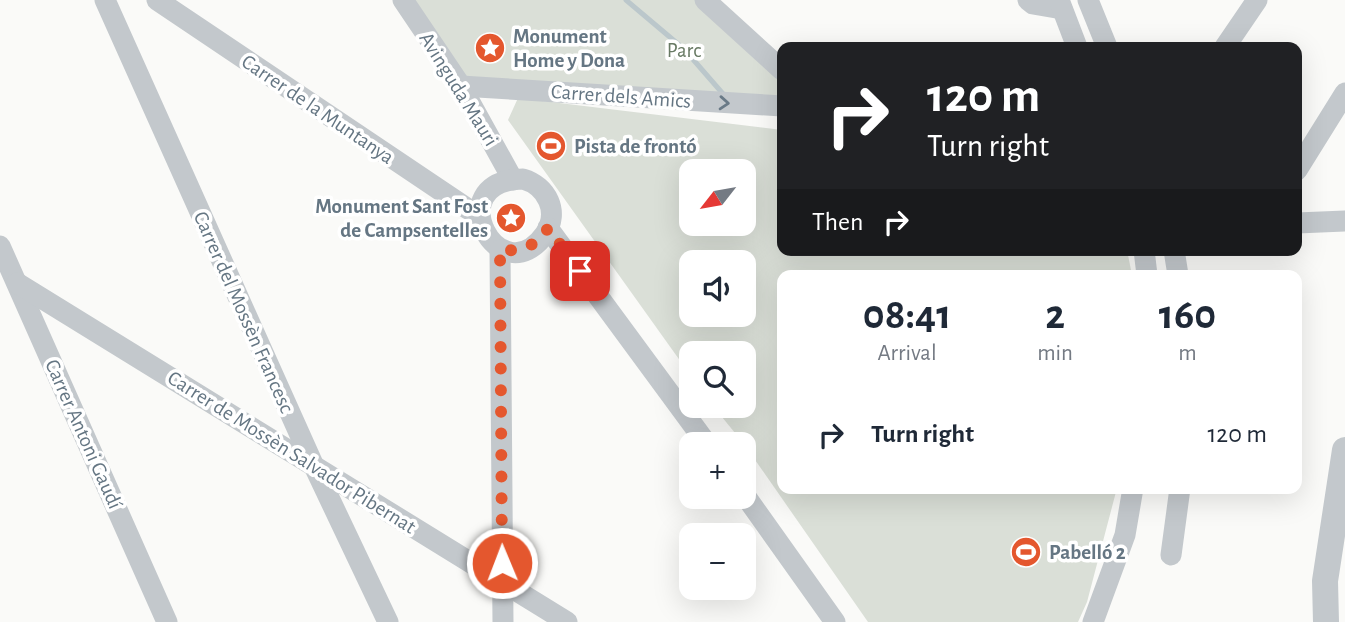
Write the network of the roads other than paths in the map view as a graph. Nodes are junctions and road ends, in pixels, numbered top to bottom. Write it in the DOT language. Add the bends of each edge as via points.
graph roads {
  1 [pos="105,0"];
  2 [pos="403,0"];
  3 [pos="705,0"];
  4 [pos="1028,0"];
  5 [pos="1088,0"];
  6 [pos="1257,0"];
  7 [pos="162,2"];
  8 [pos="1061,4"];
  9 [pos="1075,42"];
  10 [pos="1105,42"];
  11 [pos="1228,42"];
  12 [pos="777,65"];
  13 [pos="461,86"];
  14 [pos="1345,93"];
  15 [pos="777,106"];
  16 [pos="1302,162"];
  17 [pos="513,180"];
  18 [pos="480,217"];
  19 [pos="1345,220"];
  20 [pos="1302,223"];
  21 [pos="548,228"];
  22 [pos="0,246"];
  23 [pos="500,250"];
  24 [pos="17,283"];
  25 [pos="698,432"];
  26 [pos="1345,450"];
  27 [pos="313,464"];
  28 [pos="1132,494"];
  29 [pos="1179,494"];
  30 [pos="755,509"];
  31 [pos="1171,555"];
  32 [pos="502,582"];
  33 [pos="167,622"];
  34 [pos="388,622"];
  35 [pos="503,622"];
  36 [pos="567,622"];
  37 [pos="835,622"];
  38 [pos="1093,622"];
  39 [pos="1326,622"];
  1 -- 27 [label="street, Carrer del Mossèn Francesc"];
  2 -- 13 [label="street, Avinguda Mauri"];
  3 -- 12 [label="street"];
  4 -- 8 [label="street"];
  5 -- 10 [label="street"];
  6 -- 11 [label="street"];
  7 -- 18 [label="street, Carrer de la Muntanya"];
  8 -- 9 [label="street"];
  13 -- 15 [label="street, Carrer dels Amics, one-way"];
  13 -- 17 [label="street, Avinguda Mauri"];
  14 -- 16 [label="street"];
  17 -- 18 [label="street" via="495,185"];
  17 -- 21 [label="street" via="533,182 546,194 552,213"];
  18 -- 23 [label="street" via="487,238"];
  19 -- 20 [label="street"];
  21 -- 23 [label="street" via="524,249"];
  21 -- 25 [label="street"];
  22 -- 24 [label="street, Carrer Antoni Gaudí"];
  23 -- 32 [label="street"];
  24 -- 27 [label="street, Carrer de Mossèn Salvador Pibernat"];
  24 -- 33 [label="street, Carrer Antoni Gaudí"];
  26 -- 39 [label="street" via="1325,581"];
  27 -- 32 [label="street, Carrer de Mossèn Salvador Pibernat"];
  27 -- 34 [label="street, Carrer del Mossèn Francesc"];
  28 -- 38 [label="street" via="1125,535"];
  29 -- 31 [label="street"];
  30 -- 37 [label="street"];
  32 -- 35 [label="street"];
  32 -- 36 [label="street, Carrer de Mossèn Salvador Pibernat"];
}
